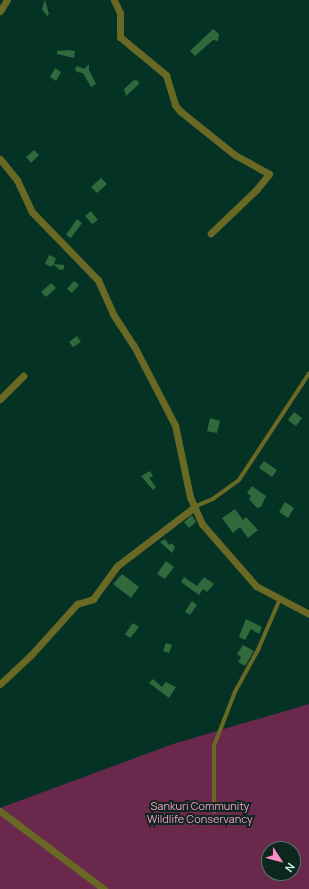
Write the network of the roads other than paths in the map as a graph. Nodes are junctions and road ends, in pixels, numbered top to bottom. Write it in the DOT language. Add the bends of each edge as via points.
graph roads {
  1 [pos="7,0"];
  2 [pos="114,0"];
  3 [pos="0,11"];
  4 [pos="0,159"];
  5 [pos="211,233"];
  6 [pos="309,374"];
  7 [pos="23,376"];
  8 [pos="0,399"];
  9 [pos="193,508"];
  10 [pos="280,599"];
  11 [pos="309,612"];
  12 [pos="0,684"];
  13 [pos="0,811"];
  14 [pos="214,812"];
  15 [pos="104,889"];
  1 -- 3 [label="street"];
  2 -- 5 [label="street" via="120,12 122,41 166,75 175,104 180,111 235,155 269,174"];
  4 -- 9 [label="street" via="17,180 32,212 98,280 113,314 134,346 175,425"];
  6 -- 9 [label="lane" via="239,480 213,499"];
  7 -- 8 [label="street"];
  9 -- 10 [label="street" via="202,524 248,579 264,592"];
  9 -- 12 [label="street" via="118,566 94,599 77,604 31,655"];
  10 -- 11 [label="street"];
  10 -- 14 [label="lane" via="258,650 235,692 214,746"];
  13 -- 15 [label="street"];
}
